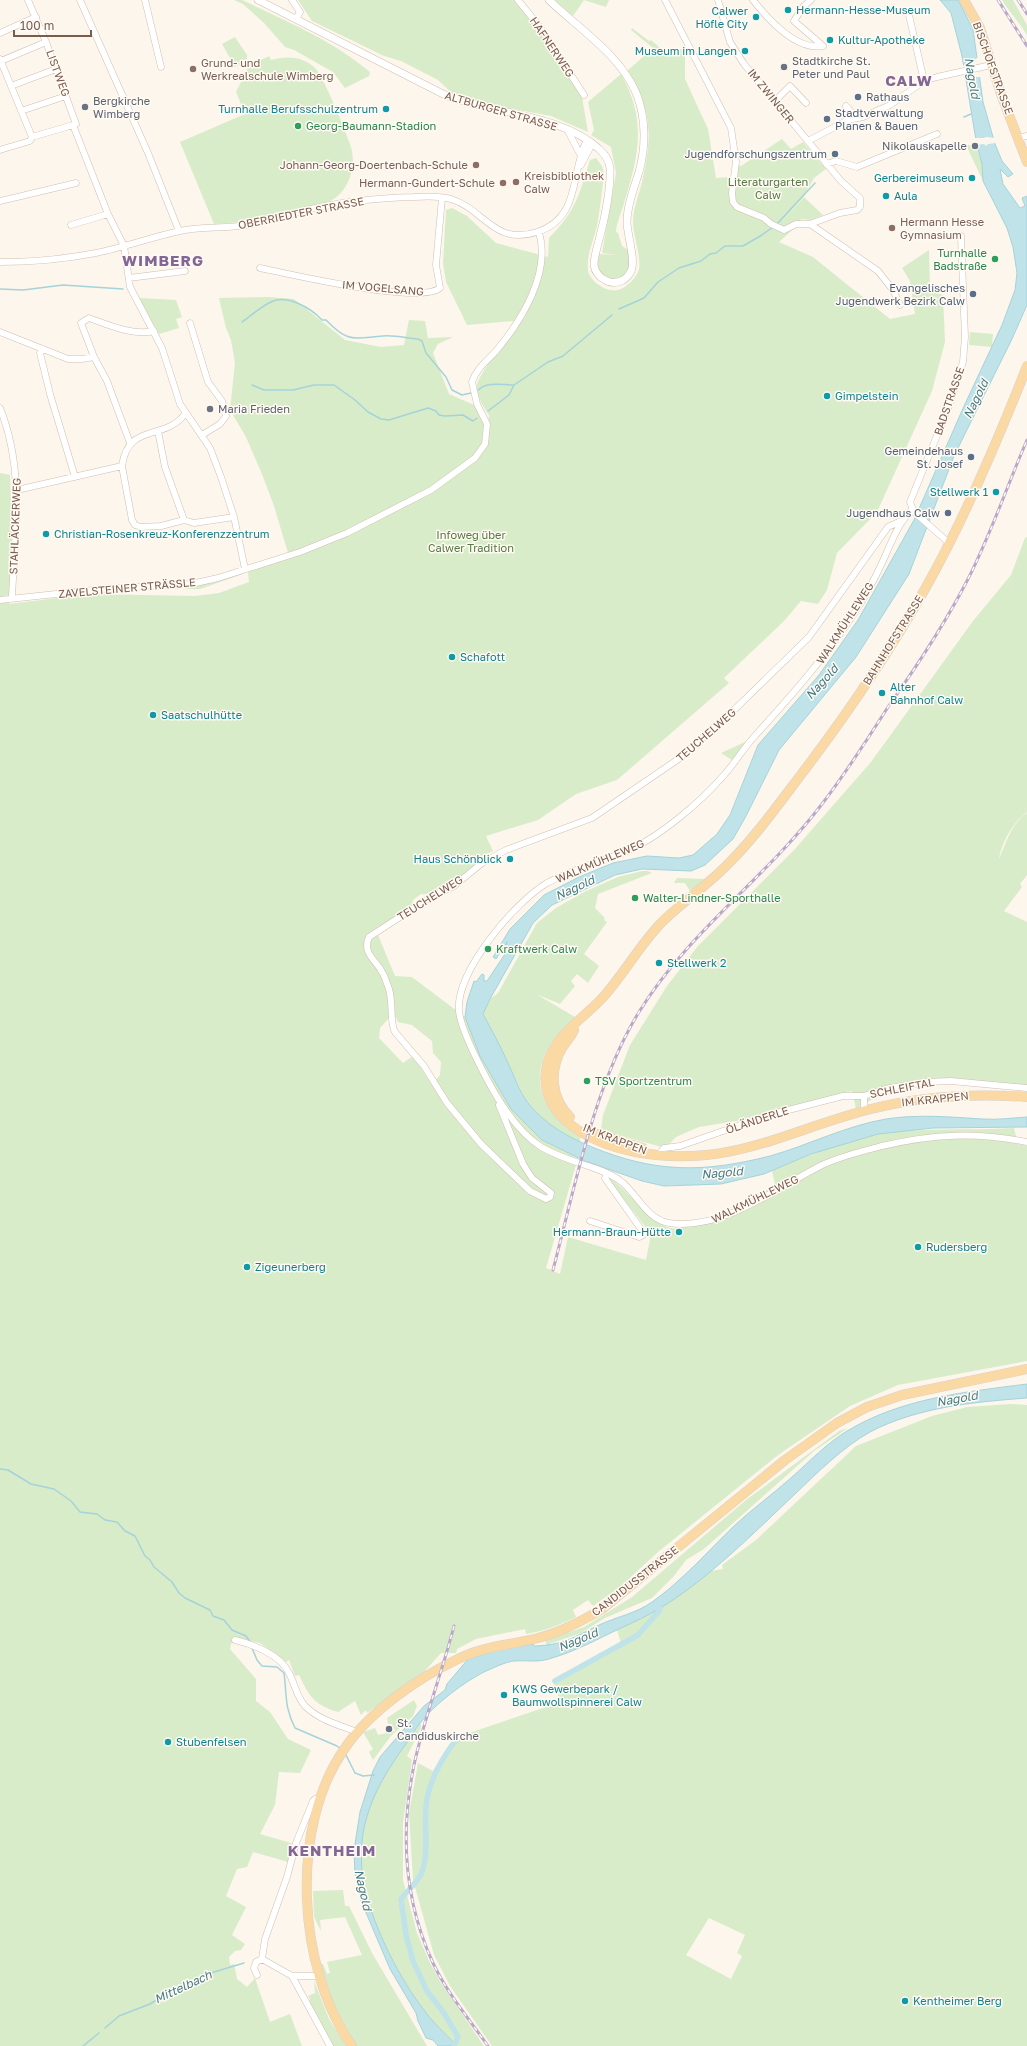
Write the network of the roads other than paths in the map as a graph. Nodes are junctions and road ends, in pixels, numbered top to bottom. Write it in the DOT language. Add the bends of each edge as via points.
graph roads {
  1 [pos="28,0"];
  2 [pos="80,0"];
  3 [pos="145,0"];
  4 [pos="258,0"];
  5 [pos="292,0"];
  6 [pos="518,0"];
  7 [pos="549,0"];
  8 [pos="665,0"];
  9 [pos="718,0"];
  10 [pos="753,0"];
  11 [pos="811,0"];
  12 [pos="964,0"];
  13 [pos="909,15"];
  14 [pos="36,17"];
  15 [pos="296,19"];
  16 [pos="0,33"];
  17 [pos="46,42"];
  18 [pos="0,60"];
  19 [pos="991,65"];
  20 [pos="161,67"];
  21 [pos="56,69"];
  22 [pos="924,82"];
  23 [pos="11,86"];
  24 [pos="584,95"];
  25 [pos="66,96"];
  26 [pos="776,100"];
  27 [pos="806,103"];
  28 [pos="846,106"];
  29 [pos="21,111"];
  30 [pos="857,118"];
  31 [pos="76,124"];
  32 [pos="568,131"];
  33 [pos="937,134"];
  34 [pos="32,137"];
  35 [pos="1022,137"];
  36 [pos="808,141"];
  37 [pos="590,142"];
  38 [pos="0,150"];
  39 [pos="580,154"];
  40 [pos="1027,162"];
  41 [pos="826,164"];
  42 [pos="579,168"];
  43 [pos="76,183"];
  44 [pos="442,198"];
  45 [pos="0,201"];
  46 [pos="108,214"];
  47 [pos="810,224"];
  48 [pos="71,225"];
  49 [pos="179,231"];
  50 [pos="539,232"];
  51 [pos="961,236"];
  52 [pos="124,246"];
  53 [pos="0,262"];
  54 [pos="260,268"];
  55 [pos="185,271"];
  56 [pos="129,278"];
  57 [pos="900,305"];
  58 [pos="190,323"];
  59 [pos="154,331"];
  60 [pos="0,332"];
  61 [pos="43,349"];
  62 [pos="94,357"];
  63 [pos="1027,366"];
  64 [pos="0,408"];
  65 [pos="185,414"];
  66 [pos="158,431"];
  67 [pos="202,435"];
  68 [pos="130,443"];
  69 [pos="122,466"];
  70 [pos="75,477"];
  71 [pos="17,490"];
  72 [pos="913,511"];
  73 [pos="234,517"];
  74 [pos="184,520"];
  75 [pos="901,521"];
  76 [pos="949,543"];
  77 [pos="245,569"];
  78 [pos="12,597"];
  79 [pos="0,600"];
  80 [pos="708,882"];
  81 [pos="1027,1088"];
  82 [pos="864,1096"];
  83 [pos="1027,1097"];
  84 [pos="499,1101"];
  85 [pos="864,1111"];
  86 [pos="1027,1142"];
  87 [pos="657,1154"];
  88 [pos="607,1174"];
  89 [pos="590,1221"];
  90 [pos="1027,1369"];
  91 [pos="235,1640"];
  92 [pos="357,1732"];
  93 [pos="320,1799"];
  94 [pos="262,1959"];
  95 [pos="256,1975"];
  96 [pos="292,1976"];
  97 [pos="319,1976"];
  98 [pos="330,2046"];
  99 [pos="352,2046"];
  1 -- 14 [label="street, LISTWEG"];
  2 -- 49 [label="street" via="148,152"];
  3 -- 20 [label="street"];
  4 -- 15 [label="street, ALTBURGER STRASSE"];
  5 -- 15 [label="street" via="300,12"];
  6 -- 24 [label="street, HAFNERWEG" via="539,26"];
  7 -- 37 [label="street, ALTBURGER STRASSE" via="618,63 633,86 641,106 644,130 643,157 627,212 633,268 627,278 618,282 606,281 600,277 594,266 610,169 605,155"];
  8 -- 47 [label="street" via="731,128 736,162 732,193 737,207 784,230 796,224"];
  9 -- 26 [label="street, IM ZWINGER" via="732,46 744,64"];
  10 -- 11 [label="street" via="768,20 782,31 807,44 823,46 794,20"];
  12 -- 19 [label="main road, BISCHOFSTRASSE" via="980,28"];
  13 -- 22 [label="street"];
  14 -- 16 [label="street"];
  14 -- 17 [label="street, LISTWEG"];
  15 -- 32 [label="street, ALTBURGER STRASSE" via="412,80 458,100 539,120"];
  17 -- 18 [label="street"];
  17 -- 21 [label="street, LISTWEG"];
  18 -- 23 [label="street"];
  19 -- 22 [label="street"];
  19 -- 35 [label="main road, BISCHOFSTRASSE"];
  21 -- 23 [label="street"];
  21 -- 25 [label="street, LISTWEG"];
  22 -- 30 [label="street" via="890,105"];
  23 -- 29 [label="street"];
  25 -- 29 [label="street"];
  25 -- 31 [label="street, LISTWEG"];
  26 -- 27 [label="street" via="790,86"];
  26 -- 36 [label="street, IM ZWINGER"];
  28 -- 30 [label="street"];
  29 -- 34 [label="street"];
  30 -- 36 [label="street" via="832,127"];
  32 -- 37 [label="street, ALTBURGER STRASSE"];
  32 -- 39 [label="street"];
  33 -- 41 [label="street" via="864,165 851,166 836,161"];
  34 -- 38 [label="street" via="30,141"];
  34 -- 46 [label="street" via="73,125"];
  35 -- 40 [label="main road"];
  36 -- 41 [label="street, IM ZWINGER"];
  37 -- 39 [label="street, OBERRIEDTER STRASSE"];
  37 -- 42 [label="street, OBERRIEDTER STRASSE"];
  39 -- 42 [label="street, OBERRIEDTER STRASSE"];
  41 -- 47 [label="street, IM ZWINGER" via="860,198 860,207"];
  42 -- 50 [label="street, OBERRIEDTER STRASSE" via="567,207 555,222"];
  43 -- 45 [label="street"];
  44 -- 49 [label="street, OBERRIEDTER STRASSE" via="416,196 369,200 302,211 248,225"];
  44 -- 50 [label="street, OBERRIEDTER STRASSE" via="462,204 488,224 509,234"];
  44 -- 54 [label="street, IM VOGELSANG" via="436,265 440,288 436,292 423,294 352,287"];
  46 -- 48 [label="street"];
  46 -- 52 [label="street"];
  47 -- 57 [label="street" via="878,272 893,290"];
  49 -- 52 [label="street, OBERRIEDTER STRASSE"];
  50 -- 77 [label="street, ZAVELSTEINER STRÄSSLE" via="542,249 540,268 527,303 512,329 477,371 472,382 472,389 487,429 485,444 475,458 431,490 347,533 300,552"];
  51 -- 72 [label="street, BADSTRASSE" via="963,362 949,406 911,498"];
  52 -- 53 [label="street, OBERRIEDTER STRASSE" via="50,259"];
  52 -- 56 [label="street"];
  55 -- 56 [label="street"];
  56 -- 59 [label="street" via="130,288"];
  58 -- 67 [label="street" via="208,382 222,401 226,416 220,424"];
  59 -- 62 [label="street" via="146,333 119,329 89,318 81,323"];
  59 -- 65 [label="street" via="162,348 176,396"];
  60 -- 61 [label="street"];
  61 -- 62 [label="street" via="68,359"];
  61 -- 70 [label="street" via="40,354 46,382"];
  62 -- 68 [label="street" via="107,381"];
  63 -- 76 [label="main road, BAHNHOFSTRASSE"];
  64 -- 71 [label="street, STAHLÄCKERWEG" via="13,449"];
  65 -- 66 [label="street"];
  65 -- 67 [label="street"];
  66 -- 68 [label="street" via="136,438"];
  66 -- 74 [label="street" via="165,467"];
  67 -- 73 [label="street" via="210,448"];
  68 -- 69 [label="street"];
  69 -- 70 [label="street"];
  69 -- 74 [label="street" via="135,525 161,526"];
  70 -- 71 [label="street"];
  71 -- 78 [label="street, STAHLÄCKERWEG"];
  72 -- 75 [label="street, WALKMÜHLEWEG"];
  72 -- 76 [label="street"];
  73 -- 74 [label="street" via="194,523"];
  73 -- 77 [label="street"];
  75 -- 84 [label="street, WALKMÜHLEWEG" via="876,577 836,641 712,788 665,828 644,842 545,884 502,923 463,983 458,1010 476,1056"];
  75 -- 84 [label="street, TEUCHELWEG" via="888,527 809,638 733,711 677,760 592,818 506,850 482,863 454,886 431,897 369,937 366,943 367,951 382,972 391,993 392,1027 395,1032 424,1066 447,1103 481,1144 530,1191 546,1199 550,1197 551,1193 532,1178 523,1164 498,1104"];
  76 -- 80 [label="main road, BAHNHOFSTRASSE" via="898,634 816,755 739,853"];
  77 -- 78 [label="street, ZAVELSTEINER STRÄSSLE" via="218,578 177,586 112,588"];
  78 -- 79 [label="street, ZAVELSTEINER STRÄSSLE"];
  80 -- 87 [label="main road, IM KRAPPEN" via="659,926 608,991 580,1020 563,1047 554,1068 554,1089 562,1108 577,1124"];
  81 -- 82 [label="street, SCHLEIFTAL" via="951,1081 926,1082 885,1089"];
  82 -- 85 [label="street, SCHLEIFTAL"];
  82 -- 87 [label="street, ÖLÄNDERLE" via="843,1096 788,1109 680,1146 664,1148"];
  83 -- 85 [label="main road, IM KRAPPEN" via="935,1097"];
  84 -- 88 [label="street, WALKMÜHLEWEG" via="520,1131 534,1143 548,1152"];
  85 -- 87 [label="main road, IM KRAPPEN" via="730,1153 695,1157"];
  86 -- 88 [label="street, WALKMÜHLEWEG" via="965,1134 939,1135 864,1150 826,1164 712,1221 698,1224 663,1222 620,1180"];
  88 -- 89 [label="street" via="605,1178 643,1235 629,1235"];
  90 -- 92 [label="main road, CANDIDUSSTRASSE" via="902,1395 854,1414 820,1434 785,1460 602,1609 552,1634 486,1648 458,1658 395,1699"];
  91 -- 92 [label="street" via="251,1644 285,1667 300,1701 312,1712"];
  92 -- 93 [label="main road, CANDIDUSSTRASSE" via="343,1750 327,1779"];
  93 -- 94 [label="street" via="313,1801 296,1843 265,1939"];
  93 -- 97 [label="main road, CANDIDUSSTRASSE" via="311,1837 308,1887 311,1940"];
  94 -- 95 [label="street" via="256,1962"];
  94 -- 96 [label="street"];
  96 -- 97 [label="street"];
  96 -- 98 [label="street"];
  97 -- 99 [label="main road, CANDIDUSSTRASSE" via="339,2025"];
}
